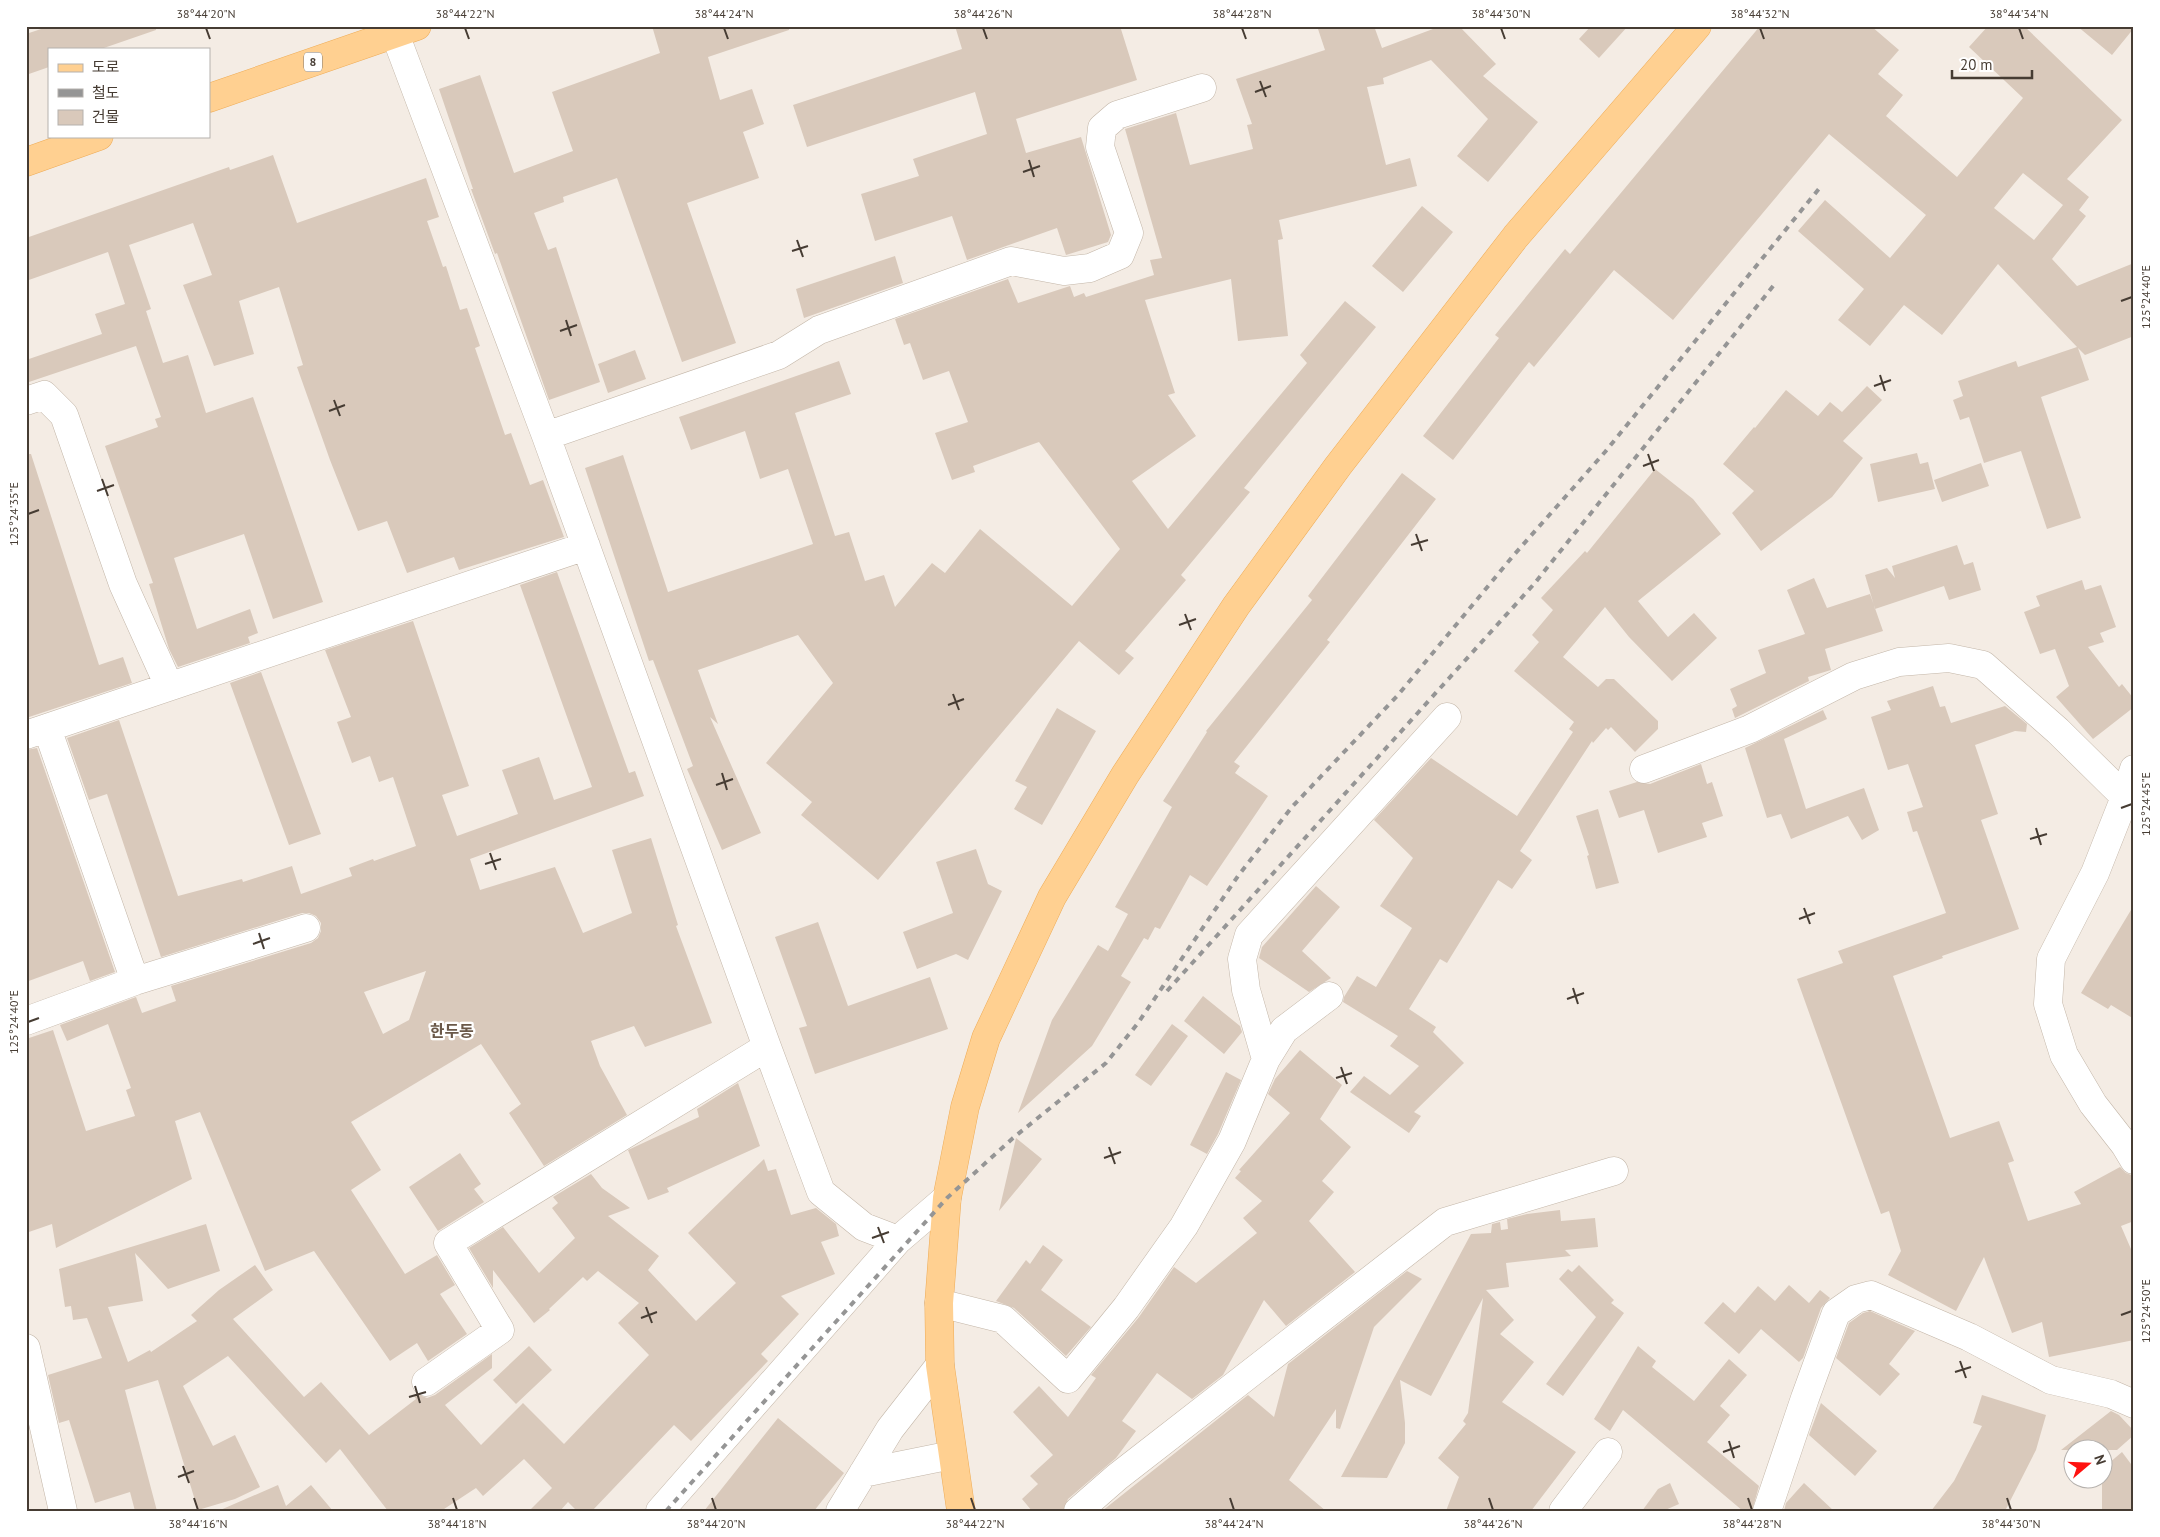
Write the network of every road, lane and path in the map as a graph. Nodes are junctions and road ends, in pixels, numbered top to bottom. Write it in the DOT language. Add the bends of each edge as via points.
graph roads {
  1 [pos="1697,26"];
  2 [pos="406,30"];
  3 [pos="1202,88"];
  4 [pos="210,98"];
  5 [pos="93,138"];
  6 [pos="26,162"];
  7 [pos="26,401"];
  8 [pos="546,436"];
  9 [pos="586,546"];
  10 [pos="169,686"];
  11 [pos="1447,717"];
  12 [pos="37,731"];
  13 [pos="1644,768"];
  14 [pos="2134,769"];
  15 [pos="2125,797"];
  16 [pos="306,928"];
  17 [pos="134,981"];
  18 [pos="1329,996"];
  19 [pos="26,1021"];
  20 [pos="767,1048"];
  21 [pos="1266,1059"];
  22 [pos="2134,1160"];
  23 [pos="1614,1171"];
  24 [pos="947,1198"];
  25 [pos="898,1240"];
  26 [pos="939,1303"];
  27 [pos="26,1348"];
  28 [pos="940,1365"];
  29 [pos="426,1382"];
  30 [pos="2134,1404"];
  31 [pos="1608,1452"];
  32 [pos="952,1455"];
  33 [pos="863,1473"];
  34 [pos="63,1511"];
  35 [pos="660,1511"];
  36 [pos="840,1511"];
  37 [pos="960,1511"];
  38 [pos="1078,1511"];
  39 [pos="1563,1511"];
  40 [pos="1767,1511"];
  1 -- 24 [label="main road" via="1516,236 1338,466 1236,606 1125,774 1052,897 986,1038 965,1107"];
  2 -- 4 [label="main road, 8"];
  2 -- 8 [label="street"];
  3 -- 8 [label="street" via="1117,115 1102,128 1100,146 1129,234 1120,255 1090,268 1064,272 1011,261 819,330 779,354"];
  5 -- 6 [label="main road"];
  7 -- 10 [label="street" via="44,394 64,414 124,584"];
  8 -- 9 [label="street"];
  9 -- 10 [label="street"];
  9 -- 20 [label="street"];
  10 -- 12 [label="street"];
  11 -- 21 [label="street" via="1249,935 1242,959 1245,982"];
  12 -- 17 [label="street"];
  13 -- 15 [label="street" via="1750,729 1854,676 1899,662 1949,658 1983,665 2058,731"];
  14 -- 15 [label="street"];
  15 -- 22 [label="street" via="2095,872 2051,959 2048,1004 2064,1055 2093,1104"];
  16 -- 17 [label="street"];
  17 -- 19 [label="street"];
  18 -- 21 [label="street" via="1284,1030"];
  20 -- 25 [label="street" via="821,1192 864,1227"];
  20 -- 29 [label="street" via="448,1243 500,1330"];
  21 -- 26 [label="street" via="1232,1140 1184,1226 1126,1308 1068,1379 1002,1319"];
  23 -- 38 [label="street" via="1445,1222 1117,1477"];
  24 -- 25 [label="street"];
  24 -- 26 [label="main road"];
  25 -- 35 [label="street"];
  26 -- 28 [label="main road"];
  27 -- 34 [label="street"];
  28 -- 32 [label="main road"];
  28 -- 33 [label="street" via="890,1429"];
  30 -- 40 [label="street" via="2111,1394 2051,1380 1969,1337 1870,1295 1856,1299 1836,1313"];
  31 -- 39 [label="street"];
  32 -- 33 [label="street"];
  32 -- 37 [label="main road"];
  33 -- 36 [label="street"];
}
